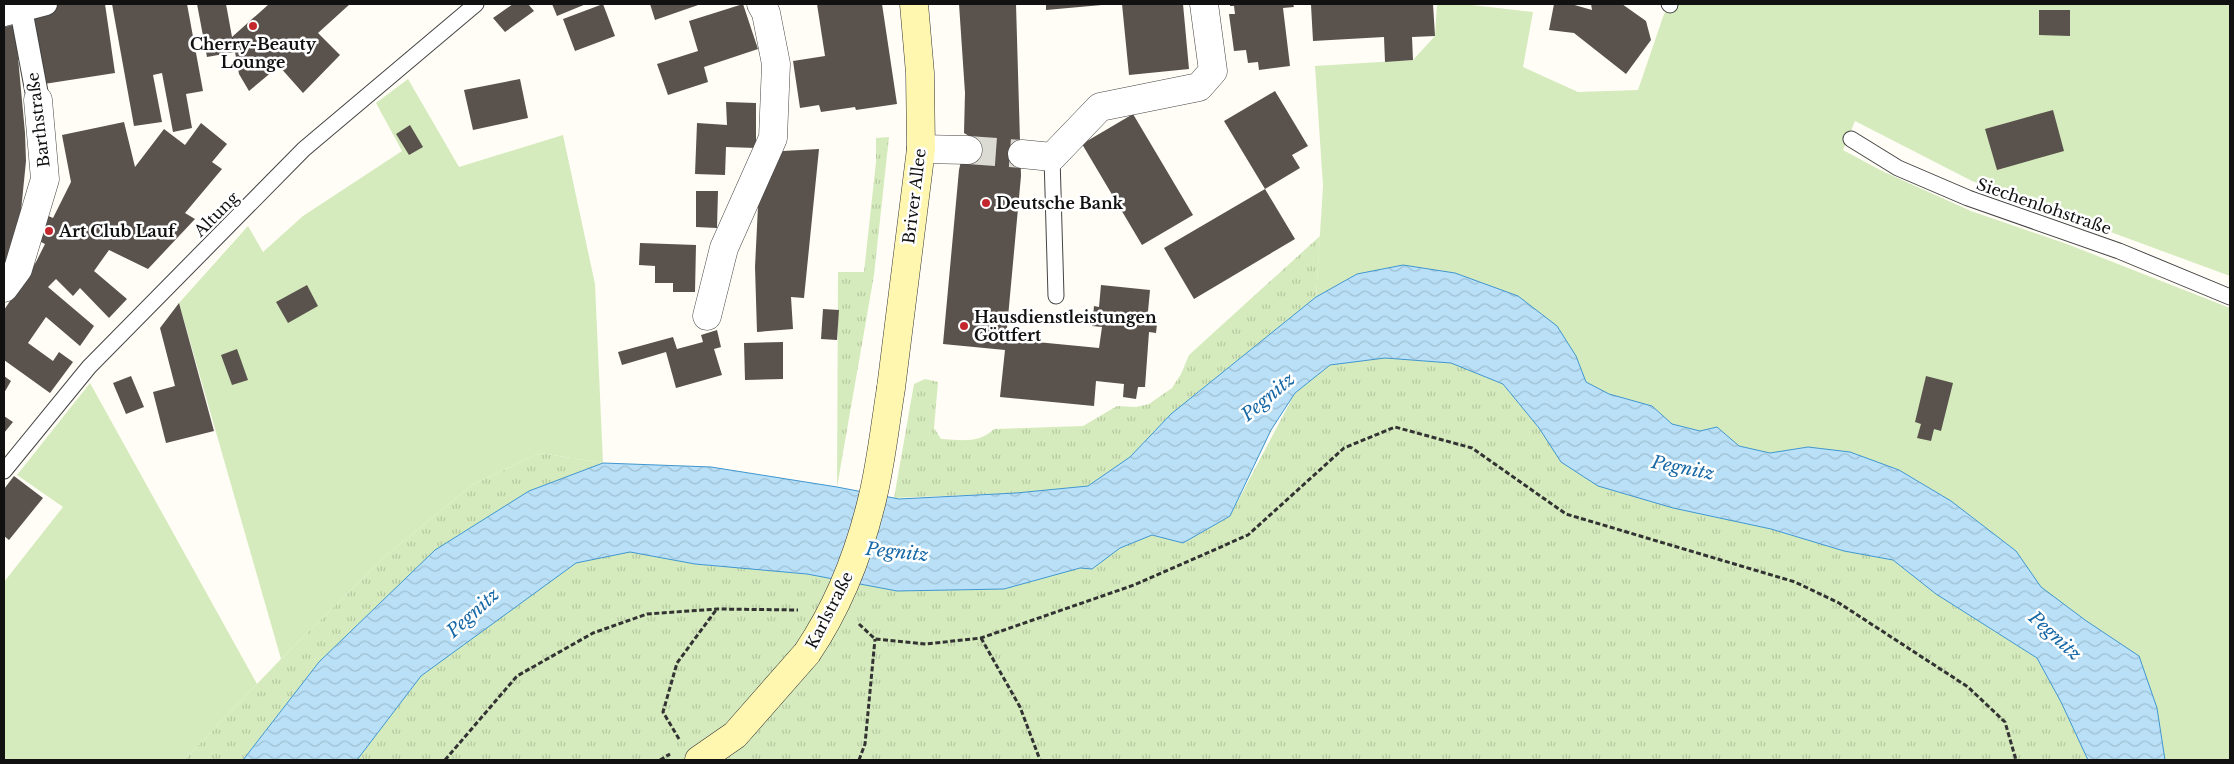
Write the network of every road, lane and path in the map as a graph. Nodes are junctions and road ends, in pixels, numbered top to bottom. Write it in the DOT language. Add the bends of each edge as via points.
graph roads {
  1 [pos="46,4"];
  2 [pos="476,4"];
  3 [pos="761,4"];
  4 [pos="914,4"];
  5 [pos="1204,4"];
  6 [pos="15,10"];
  7 [pos="38,100"];
  8 [pos="1851,139"];
  9 [pos="921,149"];
  10 [pos="968,150"];
  11 [pos="1022,154"];
  12 [pos="1052,157"];
  13 [pos="4,288"];
  14 [pos="1056,296"];
  15 [pos="2230,297"];
  16 [pos="707,316"];
  17 [pos="891,388"];
  18 [pos="4,471"];
  19 [pos="717,609"];
  20 [pos="801,610"];
  21 [pos="981,638"];
  22 [pos="691,753"];
  23 [pos="445,760"];
  24 [pos="859,760"];
  25 [pos="1040,760"];
  26 [pos="2016,760"];
  1 -- 6 [label="street"];
  2 -- 18 [label="lane, Altung" via="304,150 89,367"];
  3 -- 16 [label="street" via="766,13 776,64 774,138 724,248"];
  4 -- 9 [label="main road, Briver Allee" via="920,73"];
  5 -- 12 [label="street" via="1213,71 1200,87 1100,107"];
  6 -- 7 [label="street, Barthstraße"];
  7 -- 13 [label="street, Barthstraße" via="45,178 18,269"];
  8 -- 15 [label="lane, Siechenlohstraße" via="1898,168 1968,198 2119,250"];
  9 -- 10 [label="street"];
  9 -- 17 [label="main road, Briver Allee"];
  11 -- 12 [label="street"];
  12 -- 14 [label="lane"];
  17 -- 22 [label="main road, Karlstraße, bridge" via="872,500 859,547 819,635 735,735"];
  19 -- 20 [label="path"];
  19 -- 22 [label="path" via="677,662 663,712"];
  19 -- 23 [label="path" via="647,614 593,633 517,676"];
  21 -- 24 [label="path" via="926,644 875,639 865,744"];
  21 -- 25 [label="path" via="1020,707"];
  21 -- 26 [label="path" via="1134,585 1248,535 1344,448 1395,427 1472,448 1566,514 1795,582 1839,603 1968,687 2005,722"];
}
